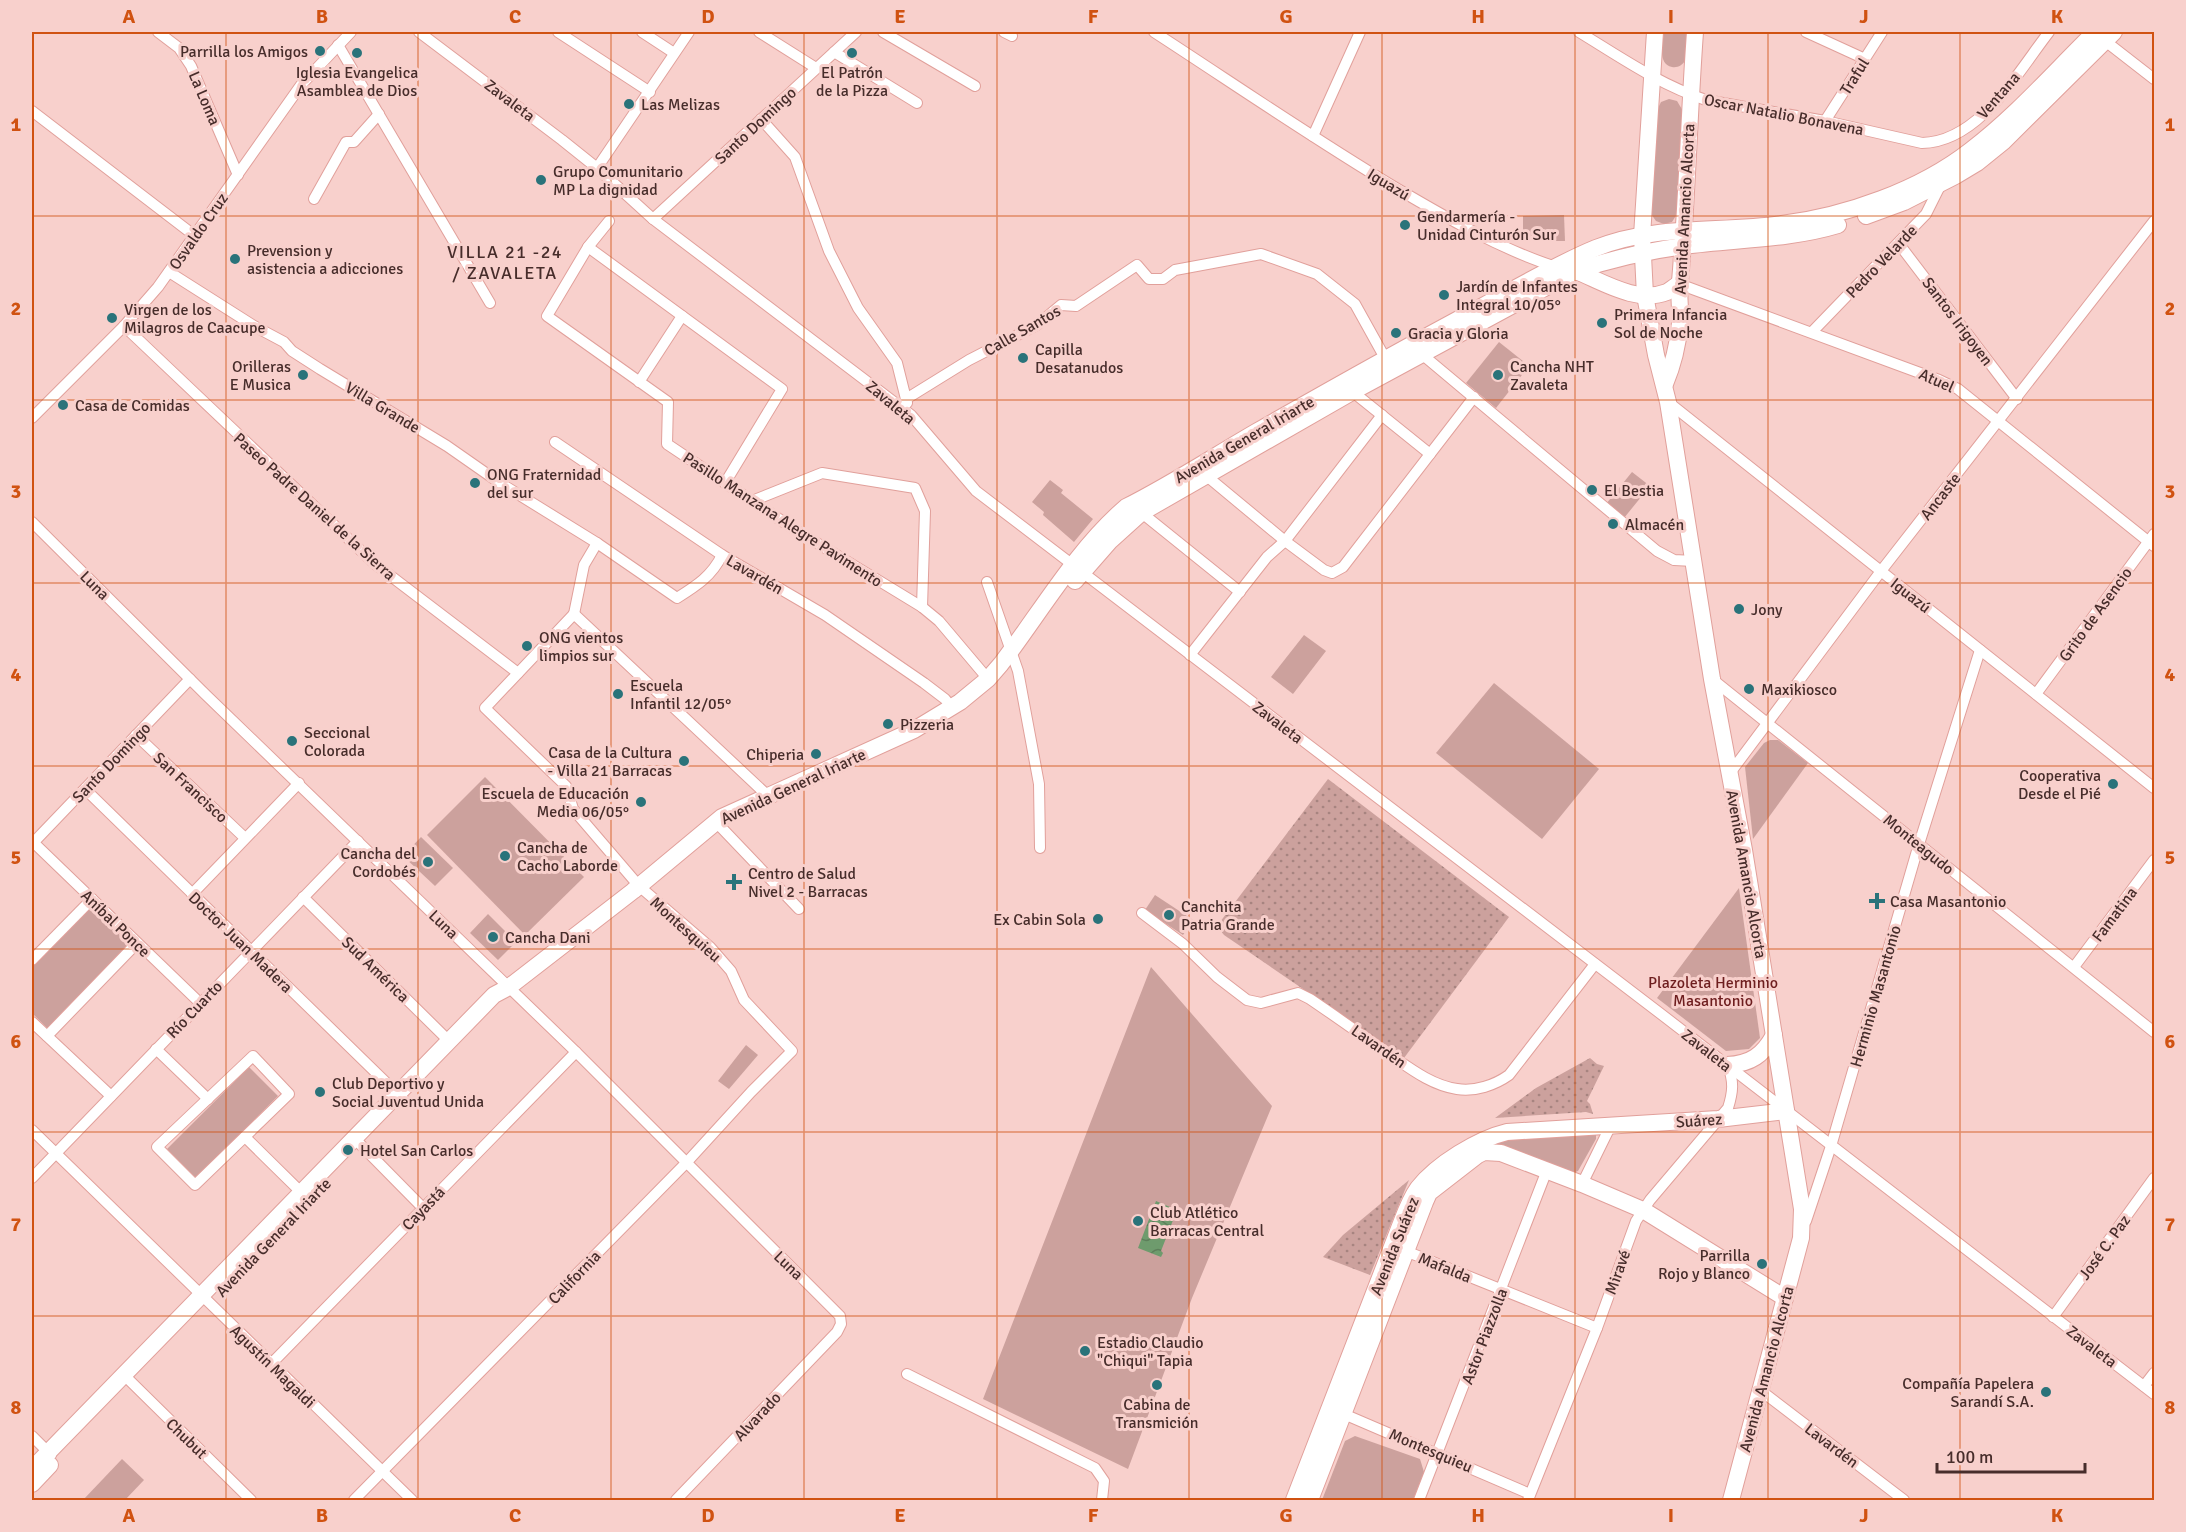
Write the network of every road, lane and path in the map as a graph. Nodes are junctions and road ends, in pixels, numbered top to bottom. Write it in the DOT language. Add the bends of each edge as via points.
graph roads {
  1 [pos="158,32"];
  2 [pos="351,32"];
  3 [pos="419,32"];
  4 [pos="558,32"];
  5 [pos="642,32"];
  6 [pos="689,32"];
  7 [pos="759,32"];
  8 [pos="856,32"];
  9 [pos="883,32"];
  10 [pos="1154,32"];
  11 [pos="1360,32"];
  12 [pos="1579,32"];
  13 [pos="1655,32"];
  14 [pos="1695,32"];
  15 [pos="1806,32"];
  16 [pos="1882,32"];
  17 [pos="2049,32"];
  18 [pos="2100,34"];
  19 [pos="339,45"];
  20 [pos="834,52"];
  21 [pos="674,53"];
  22 [pos="1865,59"];
  23 [pos="816,68"];
  24 [pos="1653,78"];
  25 [pos="2154,79"];
  26 [pos="975,86"];
  27 [pos="650,92"];
  28 [pos="1690,95"];
  29 [pos="917,103"];
  30 [pos="32,111"];
  31 [pos="379,114"];
  32 [pos="761,119"];
  33 [pos="1825,121"];
  34 [pos="1313,136"];
  35 [pos="1934,143"];
  36 [pos="597,168"];
  37 [pos="238,175"];
  38 [pos="1937,179"];
  39 [pos="314,198"];
  40 [pos="653,219"];
  41 [pos="609,221"];
  42 [pos="2154,221"];
  43 [pos="195,236"];
  44 [pos="1684,238"];
  45 [pos="1642,244"];
  46 [pos="1899,244"];
  47 [pos="588,247"];
  48 [pos="1555,267"];
  49 [pos="1576,271"];
  50 [pos="170,272"];
  51 [pos="1679,284"];
  52 [pos="1645,295"];
  53 [pos="490,303"];
  54 [pos="682,316"];
  55 [pos="124,326"];
  56 [pos="1812,332"];
  57 [pos="1416,349"];
  58 [pos="1385,358"];
  59 [pos="639,382"];
  60 [pos="1665,384"];
  61 [pos="1347,387"];
  62 [pos="1474,397"];
  63 [pos="906,399"];
  64 [pos="2017,399"];
  65 [pos="1668,402"];
  66 [pos="910,415"];
  67 [pos="1382,416"];
  68 [pos="32,418"];
  69 [pos="1999,422"];
  70 [pos="555,442"];
  71 [pos="1430,453"];
  72 [pos="1200,472"];
  73 [pos="725,483"];
  74 [pos="752,501"];
  75 [pos="1136,508"];
  76 [pos="32,522"];
  77 [pos="2153,540"];
  78 [pos="1285,541"];
  79 [pos="597,543"];
  80 [pos="722,555"];
  81 [pos="1694,561"];
  82 [pos="1077,570"];
  83 [pos="1881,571"];
  84 [pos="987,582"];
  85 [pos="1240,592"];
  86 [pos="922,607"];
  87 [pos="574,614"];
  88 [pos="1980,650"];
  89 [pos="1013,653"];
  90 [pos="1190,655"];
  91 [pos="518,673"];
  92 [pos="190,679"];
  93 [pos="987,679"];
  94 [pos="1712,679"];
  95 [pos="2036,694"];
  96 [pos="952,708"];
  97 [pos="1767,722"];
  98 [pos="914,730"];
  99 [pos="136,735"];
  100 [pos="1730,772"];
  101 [pos="299,783"];
  102 [pos="2154,788"];
  103 [pos="85,789"];
  104 [pos="767,795"];
  105 [pos="716,822"];
  106 [pos="245,838"];
  107 [pos="358,841"];
  108 [pos="32,843"];
  109 [pos="1919,844"];
  110 [pos="1040,848"];
  111 [pos="2154,860"];
  112 [pos="639,886"];
  113 [pos="192,894"];
  114 [pos="303,897"];
  115 [pos="92,899"];
  116 [pos="799,909"];
  117 [pos="1142,913"];
  118 [pos="137,943"];
  119 [pos="251,951"];
  120 [pos="32,960"];
  121 [pos="1595,964"];
  122 [pos="2074,967"];
  123 [pos="509,987"];
  124 [pos="200,1003"];
  125 [pos="32,1022"];
  126 [pos="2154,1032"];
  127 [pos="1774,1035"];
  128 [pos="47,1036"];
  129 [pos="449,1041"];
  130 [pos="156,1049"];
  131 [pos="792,1051"];
  132 [pos="576,1052"];
  133 [pos="1727,1065"];
  134 [pos="111,1096"];
  135 [pos="401,1097"];
  136 [pos="208,1099"];
  137 [pos="1786,1111"];
  138 [pos="1718,1119"];
  139 [pos="1611,1125"];
  140 [pos="32,1130"];
  141 [pos="245,1137"];
  142 [pos="358,1143"];
  143 [pos="1831,1146"];
  144 [pos="55,1154"];
  145 [pos="687,1162"];
  146 [pos="1547,1170"];
  147 [pos="32,1178"];
  148 [pos="2154,1178"];
  149 [pos="1582,1184"];
  150 [pos="305,1196"];
  151 [pos="423,1208"];
  152 [pos="1643,1210"];
  153 [pos="1801,1238"];
  154 [pos="1399,1248"];
  155 [pos="1501,1290"];
  156 [pos="1785,1298"];
  157 [pos="204,1299"];
  158 [pos="2053,1317"];
  159 [pos="1597,1328"];
  160 [pos="837,1332"];
  161 [pos="271,1364"];
  162 [pos="2154,1373"];
  163 [pos="907,1374"];
  164 [pos="127,1378"];
  165 [pos="2144,1386"];
  166 [pos="1760,1390"];
  167 [pos="2154,1394"];
  168 [pos="1337,1411"];
  169 [pos="32,1436"];
  170 [pos="1438,1453"];
  171 [pos="51,1456"];
  172 [pos="32,1469"];
  173 [pos="383,1472"];
  174 [pos="32,1484"];
  175 [pos="1529,1497"];
  176 [pos="251,1500"];
  177 [pos="354,1500"];
  178 [pos="412,1500"];
  179 [pos="676,1500"];
  180 [pos="1102,1500"];
  181 [pos="1294,1500"];
  182 [pos="1310,1500"];
  183 [pos="1419,1500"];
  184 [pos="1731,1500"];
  185 [pos="1904,1500"];
  1 -- 37 [label="street, La Loma" via="179,48 191,66"];
  2 -- 19 [label="street, Osvaldo Cruz"];
  3 -- 36 [label="street, Zavaleta"];
  4 -- 27 [label="street"];
  5 -- 21 [label="street"];
  6 -- 21 [label="street"];
  7 -- 23 [label="street"];
  8 -- 20 [label="street, Santo Domingo"];
  9 -- 26 [label="street"];
  10 -- 34 [label="street, Iguazú"];
  11 -- 34 [label="street"];
  12 -- 24 [label="street, Oscar Natalio Bonavena"];
  13 -- 24 [label="main road, Avenida Amancio Alcorta"];
  14 -- 28 [label="main road, Avenida Amancio Alcorta"];
  15 -- 22 [label="street"];
  16 -- 22 [label="street, Traful"];
  17 -- 35 [label="street, Ventana" via="1990,108 1964,130"];
  18 -- 25 [label="street"];
  18 -- 38 [label="main road"];
  19 -- 31 [label="street"];
  19 -- 37 [label="street, Osvaldo Cruz" via="301,85"];
  20 -- 23 [label="street, Santo Domingo"];
  20 -- 29 [label="street"];
  21 -- 27 [label="street"];
  22 -- 33 [label="street, Traful"];
  23 -- 32 [label="street, Santo Domingo"];
  24 -- 28 [label="street, Oscar Natalio Bonavena"];
  24 -- 45 [label="main road, Avenida Amancio Alcorta"];
  27 -- 36 [label="street"];
  28 -- 33 [label="street, Oscar Natalio Bonavena"];
  28 -- 44 [label="main road, Avenida Amancio Alcorta"];
  30 -- 43 [label="street"];
  31 -- 39 [label="street" via="354,142 346,142"];
  31 -- 53 [label="street"];
  32 -- 40 [label="street, Santo Domingo"];
  32 -- 63 [label="street" via="795,157 829,251 858,308 897,363"];
  33 -- 35 [label="street, Oscar Natalio Bonavena"];
  34 -- 48 [label="street, Iguazú" via="1435,211 1505,247"];
  36 -- 40 [label="street, Zavaleta"];
  37 -- 43 [label="street, Osvaldo Cruz"];
  38 -- 44 [label="main road" via="1904,202 1833,226 1785,236"];
  38 -- 46 [label="street, Pedro Velarde" via="1926,214"];
  40 -- 66 [label="street, Zavaleta"];
  41 -- 47 [label="street, Pasillo Manzana Alegre Pavimento"];
  42 -- 64 [label="street, Ancaste"];
  43 -- 50 [label="street, Osvaldo Cruz"];
  44 -- 45 [label="main road"];
  44 -- 51 [label="main road, Avenida Amancio Alcorta"];
  45 -- 48 [label="main road, Avenida General Iriarte" via="1597,248"];
  45 -- 49 [label="main road, Avenida General Iriarte"];
  45 -- 52 [label="main road, Avenida Amancio Alcorta"];
  46 -- 56 [label="street, Pedro Velarde"];
  46 -- 64 [label="street, Santos Irigoyen"];
  47 -- 54 [label="street"];
  47 -- 59 [label="street, Pasillo Manzana Alegre Pavimento" via="547,316"];
  48 -- 49 [label="street, Iguazú"];
  48 -- 57 [label="main road, Avenida General Iriarte"];
  49 -- 52 [label="main road, Iguazú" via="1625,292"];
  49 -- 57 [label="main road, Avenida General Iriarte"];
  50 -- 55 [label="street, Osvaldo Cruz"];
  50 -- 79 [label="street, Villa Grande"];
  51 -- 52 [label="main road" via="1667,292"];
  51 -- 56 [label="street, Atuel"];
  51 -- 60 [label="main road, Avenida Amancio Alcorta" via="1680,323 1673,365"];
  52 -- 60 [label="main road, Avenida Amancio Alcorta"];
  54 -- 59 [label="street"];
  54 -- 73 [label="street" via="782,389"];
  55 -- 68 [label="street, Osvaldo Cruz"];
  55 -- 91 [label="street, Paseo Padre Daniel de la Sierra" via="375,564"];
  56 -- 69 [label="street, Atuel" via="1940,380 1969,396"];
  57 -- 58 [label="main road, Avenida General Iriarte"];
  57 -- 61 [label="main road, Avenida General Iriarte"];
  57 -- 62 [label="street"];
  58 -- 61 [label="main road, Avenida General Iriarte"];
  58 -- 63 [label="street, Calle Santos" via="1355,304 1317,274 1261,254 1175,270 1163,279 1149,279 1137,265 1076,306 1061,305 1037,325"];
  59 -- 73 [label="street, Pasillo Manzana Alegre Pavimento" via="668,402 667,444"];
  60 -- 65 [label="main road, Avenida Amancio Alcorta"];
  61 -- 67 [label="street"];
  61 -- 72 [label="main road, Avenida General Iriarte"];
  62 -- 71 [label="street"];
  62 -- 81 [label="street" via="1657,551 1674,560"];
  63 -- 66 [label="street"];
  64 -- 69 [label="street, Ancaste"];
  65 -- 81 [label="main road, Avenida Amancio Alcorta"];
  65 -- 83 [label="street, Iguazú"];
  66 -- 82 [label="street, Zavaleta" via="976,491"];
  67 -- 71 [label="street"];
  67 -- 78 [label="street"];
  69 -- 77 [label="street, Atuel"];
  69 -- 83 [label="street, Ancaste"];
  70 -- 80 [label="street, Lavardén"];
  71 -- 78 [label="street" via="1339,571 1327,572"];
  72 -- 75 [label="main road, Avenida General Iriarte"];
  72 -- 78 [label="street"];
  73 -- 74 [label="street, Pasillo Manzana Alegre Pavimento"];
  74 -- 86 [label="street, Pasillo Manzana Alegre Pavimento"];
  74 -- 86 [label="street" via="822,473 915,488 926,511"];
  75 -- 82 [label="main road, Avenida General Iriarte" via="1111,521"];
  75 -- 85 [label="street"];
  76 -- 92 [label="street, Luna"];
  77 -- 95 [label="street, Grito de Asencio"];
  78 -- 85 [label="street"];
  79 -- 80 [label="street, Villa Grande" via="677,598 714,570"];
  79 -- 87 [label="street" via="584,566"];
  80 -- 96 [label="street, Lavardén" via="825,615 924,683"];
  81 -- 94 [label="main road, Avenida Amancio Alcorta"];
  82 -- 89 [label="main road, Avenida General Iriarte"];
  82 -- 90 [label="street, Zavaleta"];
  83 -- 88 [label="street, Iguazú"];
  83 -- 97 [label="street, Ancaste"];
  84 -- 89 [label="street"];
  85 -- 90 [label="street"];
  86 -- 93 [label="street, Pasillo Manzana Alegre Pavimento" via="939,621"];
  87 -- 91 [label="street"];
  87 -- 104 [label="street"];
  88 -- 95 [label="street, Iguazú"];
  88 -- 109 [label="street, Herminio Masantonio"];
  89 -- 93 [label="main road, Avenida General Iriarte"];
  89 -- 98 [label="main road, Avenida General Iriarte" via="991,685 963,710 932,727"];
  89 -- 110 [label="street" via="1039,784"];
  90 -- 121 [label="street, Zavaleta"];
  91 -- 112 [label="street, Montesquieu" via="485,708 567,786 573,809"];
  92 -- 99 [label="street, Santo Domingo"];
  92 -- 101 [label="street, Luna"];
  93 -- 96 [label="main road, Avenida General Iriarte"];
  94 -- 97 [label="street, Monteagudo"];
  94 -- 100 [label="main road, Avenida Amancio Alcorta"];
  95 -- 102 [label="street, Iguazú"];
  96 -- 98 [label="main road, Avenida General Iriarte"];
  97 -- 100 [label="street, Ancaste"];
  97 -- 109 [label="street, Monteagudo"];
  98 -- 104 [label="main road, Avenida General Iriarte"];
  99 -- 103 [label="street, Santo Domingo"];
  99 -- 106 [label="street, San Francisco"];
  100 -- 127 [label="main road, Avenida Amancio Alcorta"];
  101 -- 106 [label="street"];
  101 -- 107 [label="street, Luna"];
  103 -- 108 [label="street, Santo Domingo"];
  103 -- 113 [label="street, Doctor Juan Madera"];
  104 -- 105 [label="main road, Avenida General Iriarte"];
  105 -- 112 [label="main road, Avenida General Iriarte"];
  105 -- 116 [label="street"];
  106 -- 113 [label="street"];
  107 -- 114 [label="street, Río Cuarto"];
  107 -- 123 [label="street, Luna"];
  108 -- 115 [label="street, Aníbal Ponce"];
  109 -- 122 [label="street, Monteagudo"];
  109 -- 143 [label="street, Herminio Masantonio"];
  111 -- 122 [label="street, Famatina"];
  112 -- 123 [label="main road, Avenida General Iriarte"];
  112 -- 131 [label="street, Montesquieu" via="710,947 731,971 744,1000"];
  113 -- 119 [label="street, Doctor Juan Madera"];
  114 -- 119 [label="street, Río Cuarto"];
  114 -- 129 [label="street, Sud América"];
  115 -- 118 [label="street, Aníbal Ponce"];
  115 -- 120 [label="street"];
  117 -- 121 [label="street, Lavardén" via="1247,1000 1261,1003 1298,993 1426,1078 1456,1089 1482,1088 1509,1075"];
  118 -- 124 [label="street, Aníbal Ponce"];
  118 -- 128 [label="street"];
  119 -- 124 [label="street, Río Cuarto"];
  119 -- 135 [label="street, Doctor Juan Madera"];
  121 -- 133 [label="street, Zavaleta"];
  122 -- 126 [label="street, Monteagudo"];
  123 -- 129 [label="main road, Avenida General Iriarte" via="494,995"];
  123 -- 132 [label="street, Luna"];
  123 -- 135 [label="main road, Avenida General Iriarte" via="501,1002"];
  124 -- 130 [label="street, Río Cuarto"];
  125 -- 128 [label="street"];
  127 -- 133 [label="main road" via="1761,1055 1740,1065"];
  127 -- 137 [label="main road, Avenida Amancio Alcorta"];
  128 -- 134 [label="street"];
  129 -- 135 [label="main road, Avenida General Iriarte"];
  130 -- 134 [label="street, Río Cuarto"];
  130 -- 136 [label="street"];
  131 -- 145 [label="street, California"];
  132 -- 145 [label="street, Luna"];
  132 -- 151 [label="street, Cayastá"];
  133 -- 137 [label="street, Zavaleta"];
  133 -- 138 [label="street, Miravé" via="1733,1094"];
  134 -- 144 [label="street, Río Cuarto"];
  135 -- 142 [label="main road, Avenida General Iriarte"];
  136 -- 141 [label="street" via="253,1056 289,1094"];
  136 -- 141 [label="street" via="157,1147 195,1185"];
  137 -- 138 [label="main road, Suárez"];
  137 -- 143 [label="street, Zavaleta"];
  137 -- 153 [label="main road, Avenida Amancio Alcorta" via="1802,1209"];
  138 -- 139 [label="main road, Suárez"];
  138 -- 152 [label="street, Miravé"];
  139 -- 149 [label="street"];
  139 -- 154 [label="main road, Avenida Suárez" via="1507,1132 1472,1144 1417,1190 1409,1203"];
  140 -- 144 [label="street, Agustín Magaldi"];
  141 -- 150 [label="street"];
  142 -- 150 [label="main road, Avenida General Iriarte"];
  142 -- 151 [label="street"];
  143 -- 153 [label="street, Herminio Masantonio"];
  143 -- 158 [label="street, Zavaleta"];
  144 -- 147 [label="street, Río Cuarto"];
  144 -- 157 [label="street, Agustín Magaldi"];
  145 -- 160 [label="street, Luna" via="838,1314 842,1322"];
  145 -- 173 [label="street, California"];
  146 -- 149 [label="main road"];
  146 -- 154 [label="main road, Avenida Suárez" via="1501,1153 1484,1152 1429,1193"];
  146 -- 155 [label="street, Astor Piazzolla"];
  148 -- 158 [label="street, José C. Paz"];
  149 -- 152 [label="main road"];
  150 -- 157 [label="main road, Avenida General Iriarte"];
  151 -- 161 [label="street, Cayastá"];
  152 -- 156 [label="main road"];
  152 -- 159 [label="street, Miravé"];
  153 -- 156 [label="main road, Avenida Amancio Alcorta"];
  154 -- 155 [label="street, Mafalda"];
  154 -- 168 [label="main road, Avenida Suárez"];
  155 -- 159 [label="street, Mafalda"];
  155 -- 170 [label="street, Astor Piazzolla"];
  156 -- 166 [label="main road, Avenida Amancio Alcorta"];
  157 -- 161 [label="street, Agustín Magaldi"];
  157 -- 164 [label="main road, Avenida General Iriarte"];
  158 -- 165 [label="street, Zavaleta"];
  159 -- 175 [label="street, Miravé"];
  160 -- 179 [label="street, Alvarado"];
  161 -- 173 [label="street, Agustín Magaldi"];
  162 -- 165 [label="street"];
  163 -- 180 [label="street" via="1089,1464 1104,1481"];
  164 -- 171 [label="main road, Avenida General Iriarte"];
  164 -- 176 [label="street, Chubut"];
  165 -- 167 [label="street, Zavaleta"];
  166 -- 184 [label="main road, Avenida Amancio Alcorta"];
  166 -- 185 [label="street, Lavardén"];
  168 -- 170 [label="street, Montesquieu"];
  168 -- 181 [label="main road, Avenida Suárez"];
  168 -- 182 [label="main road, Avenida Suárez"];
  169 -- 171 [label="street"];
  170 -- 175 [label="street, Montesquieu"];
  170 -- 183 [label="street, Astor Piazzolla"];
  171 -- 172 [label="main road, Avenida General Iriarte"];
  171 -- 174 [label="main road, Avenida General Iriarte"];
  173 -- 177 [label="street, California"];
  173 -- 178 [label="street, Agustín Magaldi"];
}
